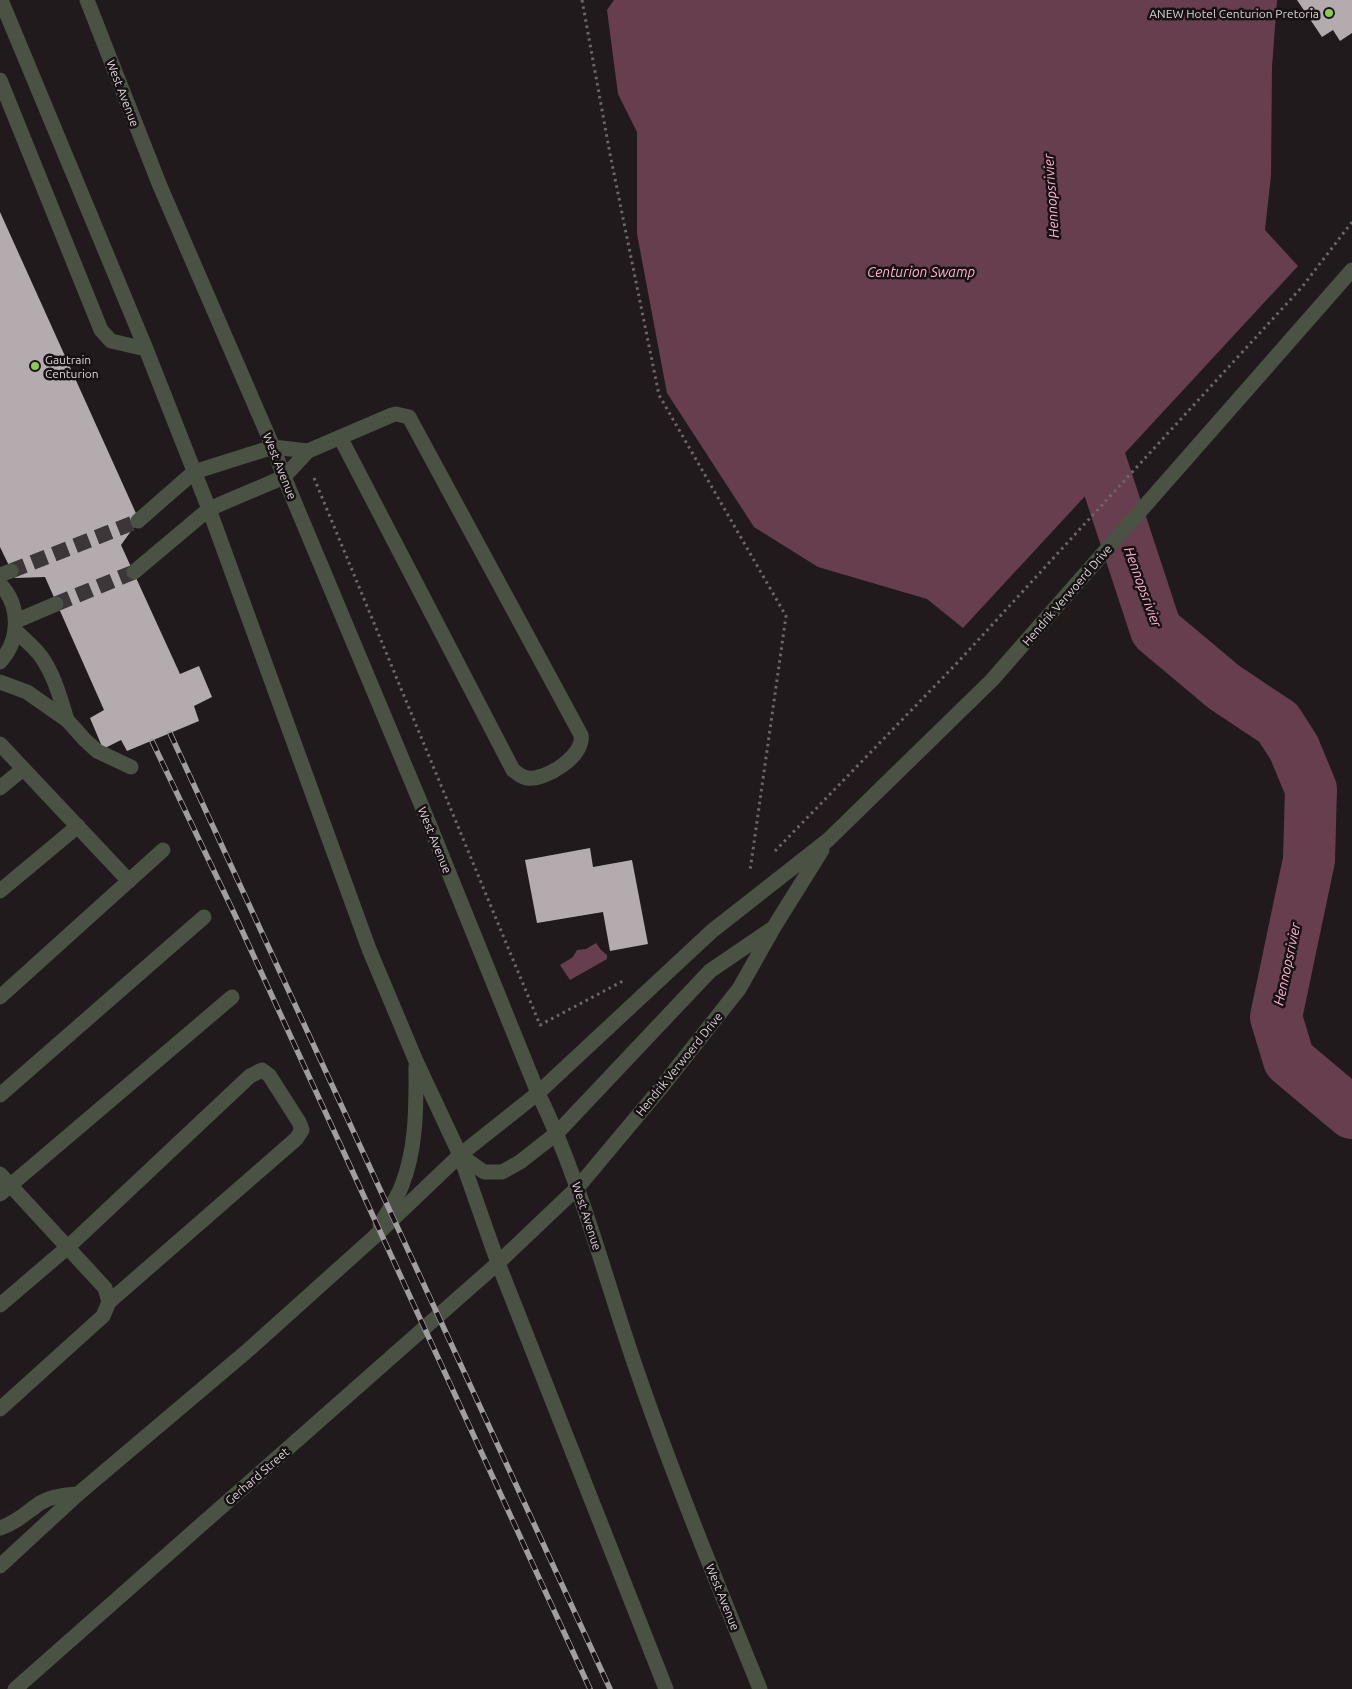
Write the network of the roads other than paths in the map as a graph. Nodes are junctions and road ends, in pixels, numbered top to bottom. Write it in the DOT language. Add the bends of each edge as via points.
graph roads {
  1 [pos="1,0"];
  2 [pos="87,0"];
  3 [pos="0,80"];
  4 [pos="1352,270"];
  5 [pos="146,349"];
  6 [pos="340,437"];
  7 [pos="273,447"];
  8 [pos="308,451"];
  9 [pos="194,472"];
  10 [pos="284,477"];
  11 [pos="209,509"];
  12 [pos="138,521"];
  13 [pos="134,572"];
  14 [pos="0,584"];
  15 [pos="56,604"];
  16 [pos="16,626"];
  17 [pos="0,662"];
  18 [pos="0,682"];
  19 [pos="67,720"];
  20 [pos="0,744"];
  21 [pos="132,767"];
  22 [pos="23,769"];
  23 [pos="0,788"];
  24 [pos="78,826"];
  25 [pos="828,840"];
  26 [pos="163,850"];
  27 [pos="129,881"];
  28 [pos="0,891"];
  29 [pos="204,917"];
  30 [pos="774,927"];
  31 [pos="0,997"];
  32 [pos="232,997"];
  33 [pos="416,1061"];
  34 [pos="538,1094"];
  35 [pos="0,1095"];
  36 [pos="557,1133"];
  37 [pos="460,1155"];
  38 [pos="3,1184"];
  39 [pos="578,1188"];
  40 [pos="373,1238"];
  41 [pos="68,1247"];
  42 [pos="498,1264"];
  43 [pos="109,1302"];
  44 [pos="0,1304"];
  45 [pos="0,1409"];
  46 [pos="78,1494"];
  47 [pos="0,1528"];
  48 [pos="0,1566"];
  49 [pos="16,1689"];
  50 [pos="666,1689"];
  51 [pos="760,1689"];
  1 -- 5 [label="street"];
  2 -- 7 [label="street, West Avenue" via="160,186"];
  3 -- 5 [label="street" via="101,330 111,342"];
  4 -- 25 [label="street, Hendrik Verwoerd Drive" via="992,680"];
  5 -- 9 [label="street"];
  6 -- 6 [label="street" via="392,415 409,417 582,735 580,748 571,760 541,776 523,777 513,770"];
  6 -- 8 [label="street"];
  7 -- 8 [label="street"];
  7 -- 9 [label="street"];
  7 -- 10 [label="street, West Avenue"];
  8 -- 10 [label="street"];
  9 -- 11 [label="street"];
  9 -- 12 [label="street"];
  10 -- 11 [label="street"];
  10 -- 34 [label="street, West Avenue"];
  11 -- 13 [label="street"];
  11 -- 33 [label="street" via="369,949"];
  14 -- 16 [label="street" via="13,605"];
  15 -- 16 [label="street"];
  16 -- 17 [label="street" via="7,654"];
  16 -- 19 [label="street" via="47,666"];
  18 -- 19 [label="street" via="27,692"];
  19 -- 21 [label="street" via="97,751"];
  20 -- 22 [label="street"];
  22 -- 23 [label="street"];
  22 -- 24 [label="street"];
  24 -- 27 [label="street"];
  24 -- 28 [label="street"];
  25 -- 30 [label="street, Hendrik Verwoerd Drive"];
  25 -- 34 [label="street, Hendrik Verwoerd Drive" via="712,931"];
  26 -- 27 [label="street"];
  27 -- 31 [label="street"];
  29 -- 35 [label="street"];
  30 -- 36 [label="street" via="710,971"];
  30 -- 39 [label="street, Hendrik Verwoerd Drive" via="739,989"];
  32 -- 38 [label="street"];
  33 -- 37 [label="street"];
  33 -- 40 [label="street" via="412,1151 402,1185"];
  34 -- 36 [label="street, West Avenue"];
  34 -- 37 [label="street, Hendrik Verwoerd Drive"];
  36 -- 37 [label="street" via="502,1172 484,1172"];
  36 -- 39 [label="street, West Avenue"];
  37 -- 40 [label="street"];
  37 -- 42 [label="street"];
  38 -- 41 [label="street"];
  39 -- 42 [label="street, Hendrik Verwoerd Drive"];
  39 -- 51 [label="street, West Avenue" via="636,1368"];
  40 -- 46 [label="street" via="246,1352"];
  41 -- 43 [label="street" via="105,1288"];
  41 -- 43 [label="street" via="250,1076 262,1070 270,1075 299,1122 302,1130 296,1139"];
  41 -- 44 [label="street"];
  42 -- 49 [label="street, Gerhard Street"];
  42 -- 50 [label="street"];
  43 -- 45 [label="street" via="103,1316"];
  46 -- 47 [label="street" via="57,1496"];
  46 -- 48 [label="street"];
}
